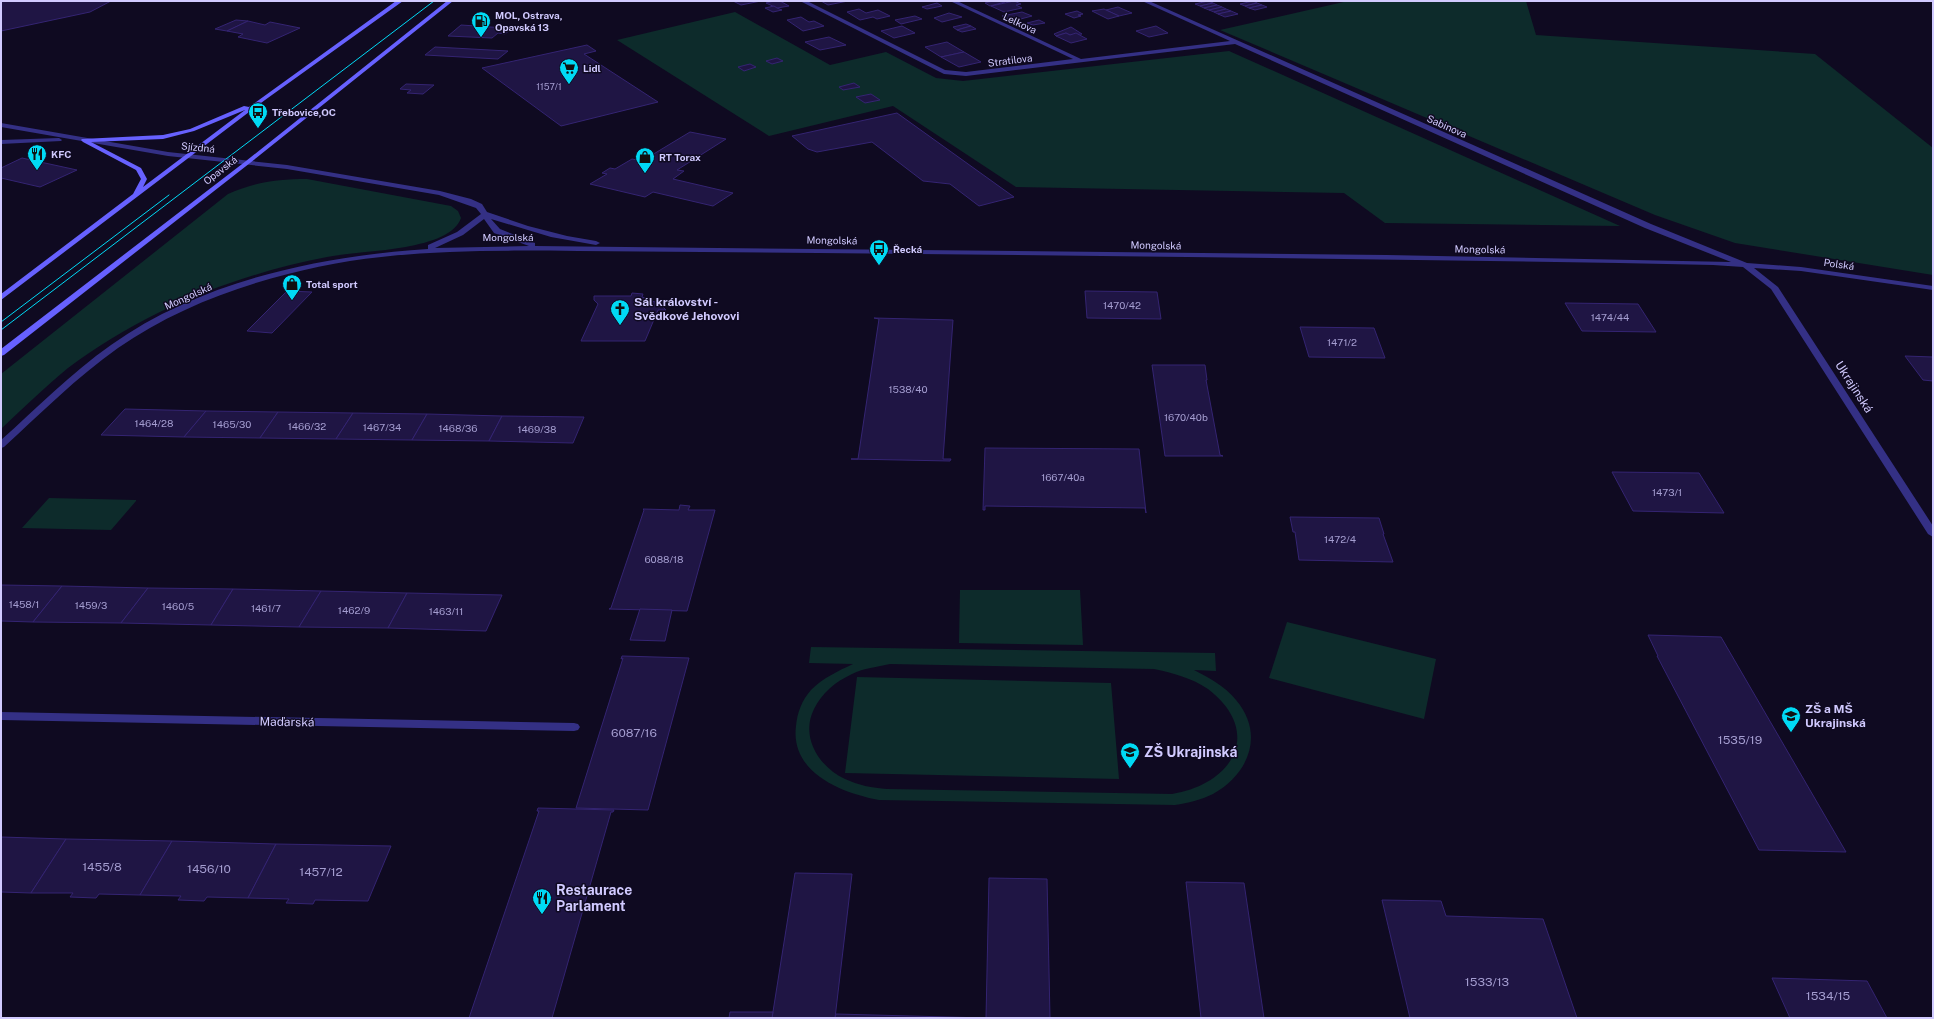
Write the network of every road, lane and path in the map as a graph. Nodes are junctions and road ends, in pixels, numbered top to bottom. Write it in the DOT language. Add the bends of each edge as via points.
graph roads {
  1 [pos="400,1"];
  2 [pos="450,1"];
  3 [pos="803,1"];
  4 [pos="952,1"];
  5 [pos="1145,1"];
  6 [pos="1235,42"];
  7 [pos="1079,60"];
  8 [pos="263,99"];
  9 [pos="1,125"];
  10 [pos="84,140"];
  11 [pos="1,142"];
  12 [pos="188,156"];
  13 [pos="248,162"];
  14 [pos="132,199"];
  15 [pos="485,214"];
  16 [pos="542,248"];
  17 [pos="649,249"];
  18 [pos="418,250"];
  19 [pos="1743,264"];
  20 [pos="1933,288"];
  21 [pos="1,298"];
  22 [pos="1,353"];
  23 [pos="1,445"];
  24 [pos="1933,534"];
  25 [pos="1,716"];
  26 [pos="574,727"];
  1 -- 8 [label="main road"];
  2 -- 13 [label="main road, Opavská"];
  3 -- 7 [label="street, Stratilova" via="944,72 966,74"];
  4 -- 7 [label="street, Lelkova"];
  5 -- 6 [label="street, Sabinova"];
  6 -- 7 [label="street, Stratilova"];
  6 -- 19 [label="street, Sabinova" via="1648,226"];
  8 -- 10 [label="main road" via="192,130 163,137"];
  8 -- 12 [label="main road"];
  9 -- 10 [label="street, Sjízdná"];
  10 -- 11 [label="street"];
  10 -- 12 [label="street, Sjízdná"];
  10 -- 14 [label="main road" via="139,169 144,179"];
  12 -- 13 [label="street, Sjízdná"];
  12 -- 14 [label="main road"];
  13 -- 15 [label="street, Sjízdná" via="440,193 479,206"];
  13 -- 22 [label="main road, Opavská"];
  14 -- 21 [label="main road"];
  15 -- 16 [label="street" via="497,231"];
  15 -- 17 [label="street" via="562,239"];
  15 -- 18 [label="street" via="454,238"];
  16 -- 17 [label="street, Mongolská"];
  16 -- 18 [label="street, Mongolská"];
  17 -- 19 [label="street, Mongolská"];
  18 -- 23 [label="street, Mongolská" via="341,260 294,270 237,287 170,316 110,350 70,382"];
  19 -- 20 [label="street, Polská" via="1801,269"];
  19 -- 24 [label="street, Ukrajinská" via="1774,287"];
  25 -- 26 [label="street, Maďarská"];
}
